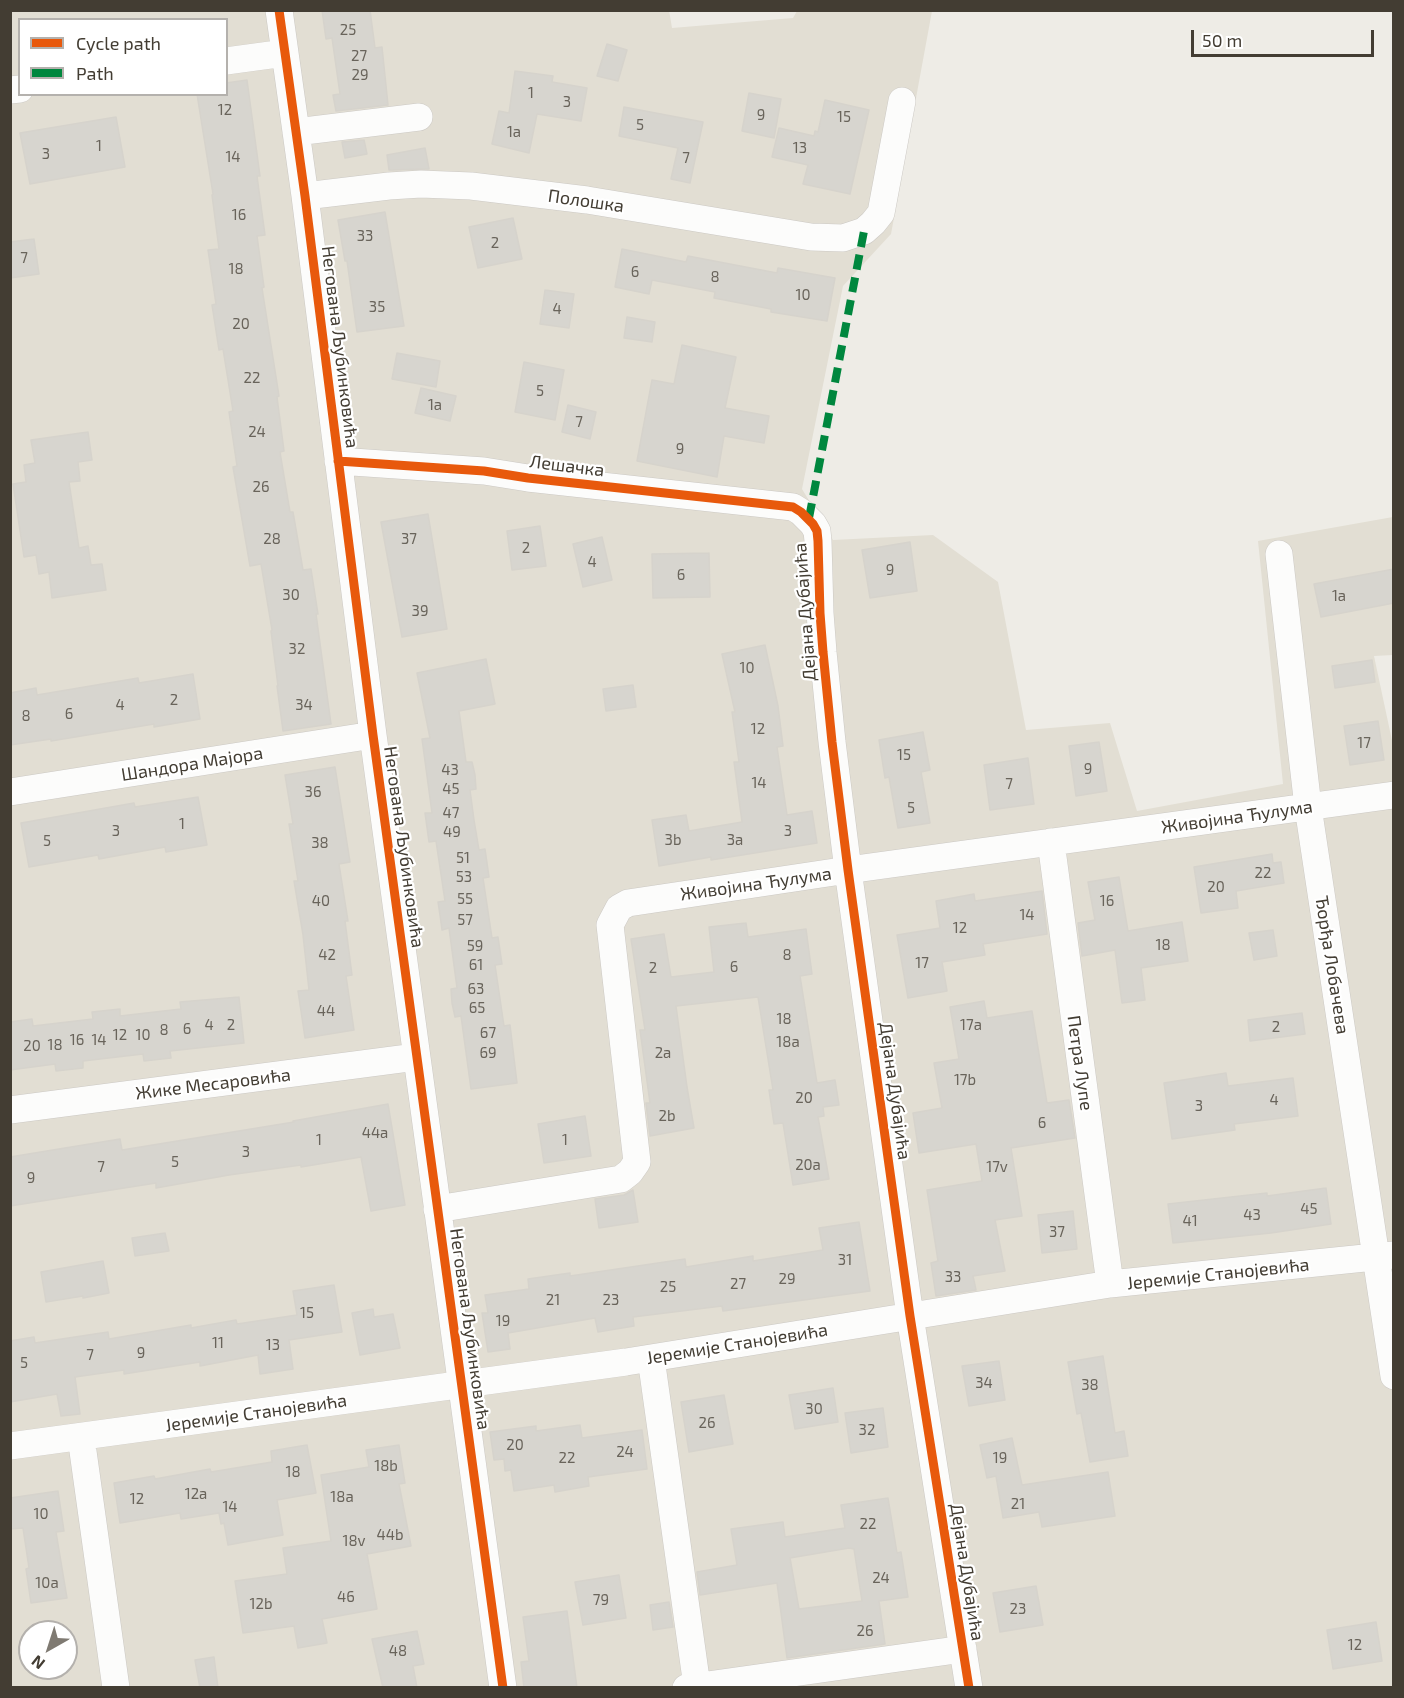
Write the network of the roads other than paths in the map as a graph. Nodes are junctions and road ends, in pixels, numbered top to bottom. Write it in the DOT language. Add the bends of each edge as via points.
graph roads {
  1 [pos="279,10"];
  2 [pos="285,53"];
  3 [pos="228,61"];
  4 [pos="902,101"];
  5 [pos="419,117"];
  6 [pos="296,132"];
  7 [pos="305,196"];
  8 [pos="338,461"];
  9 [pos="793,507"];
  10 [pos="1279,554"];
  11 [pos="372,735"];
  12 [pos="10,792"];
  13 [pos="1394,795"];
  14 [pos="1308,807"];
  15 [pos="1051,842"];
  16 [pos="848,870"];
  17 [pos="416,1057"];
  18 [pos="10,1110"];
  19 [pos="437,1209"];
  20 [pos="1385,1256"];
  21 [pos="1110,1284"];
  22 [pos="910,1316"];
  23 [pos="651,1358"];
  24 [pos="1394,1376"];
  25 [pos="462,1385"];
  26 [pos="81,1437"];
  27 [pos="10,1446"];
  28 [pos="963,1649"];
  29 [pos="752,1682"];
  30 [pos="692,1687"];
  31 [pos="116,1688"];
  32 [pos="504,1688"];
  33 [pos="969,1688"];
  1 -- 2 [label="street, Негована Љубинковића"];
  2 -- 3 [label="street"];
  2 -- 6 [label="street, Негована Љубинковића"];
  4 -- 7 [label="street, Полошка" via="881,213 864,231 843,238 826,239 587,200 471,186 421,184"];
  5 -- 6 [label="street"];
  6 -- 7 [label="street, Негована Љубинковића"];
  7 -- 8 [label="street, Негована Љубинковића"];
  8 -- 9 [label="street, Лешачка" via="484,471"];
  8 -- 11 [label="street, Негована Љубинковића"];
  9 -- 16 [label="street, Дејана Дубајића" via="809,518 817,531 823,652"];
  10 -- 14 [label="street, Ђорђа Лобачева"];
  11 -- 12 [label="street, Шандора Мајора"];
  11 -- 17 [label="street, Негована Љубинковића"];
  13 -- 14 [label="street, Живојина Ћулума"];
  14 -- 15 [label="street, Живојина Ћулума"];
  14 -- 20 [label="street, Ђорђа Лобачева"];
  15 -- 16 [label="street, Живојина Ћулума"];
  15 -- 21 [label="street, Петра Лупе"];
  16 -- 19 [label="street, Живојина Ћулума" via="628,903 619,908 610,925 637,1161 621,1179"];
  16 -- 22 [label="street, Дејана Дубајића"];
  17 -- 18 [label="street, Жике Месаровића"];
  17 -- 19 [label="street, Негована Љубинковића"];
  19 -- 25 [label="street, Негована Љубинковића"];
  20 -- 21 [label="street, Јеремије Станојевића"];
  20 -- 24 [label="street, Ђорђа Лобачева"];
  21 -- 22 [label="street, Јеремије Станојевића"];
  22 -- 23 [label="street, Јеремије Станојевића"];
  22 -- 28 [label="street, Дејана Дубајића"];
  23 -- 25 [label="street, Јеремије Станојевића"];
  23 -- 30 [label="street"];
  25 -- 26 [label="street, Јеремије Станојевића"];
  25 -- 32 [label="street, Негована Љубинковића"];
  26 -- 27 [label="street, Јеремије Станојевића"];
  26 -- 31 [label="street"];
  28 -- 29 [label="street"];
  28 -- 33 [label="street, Дејана Дубајића"];
  29 -- 30 [label="street"];
}
